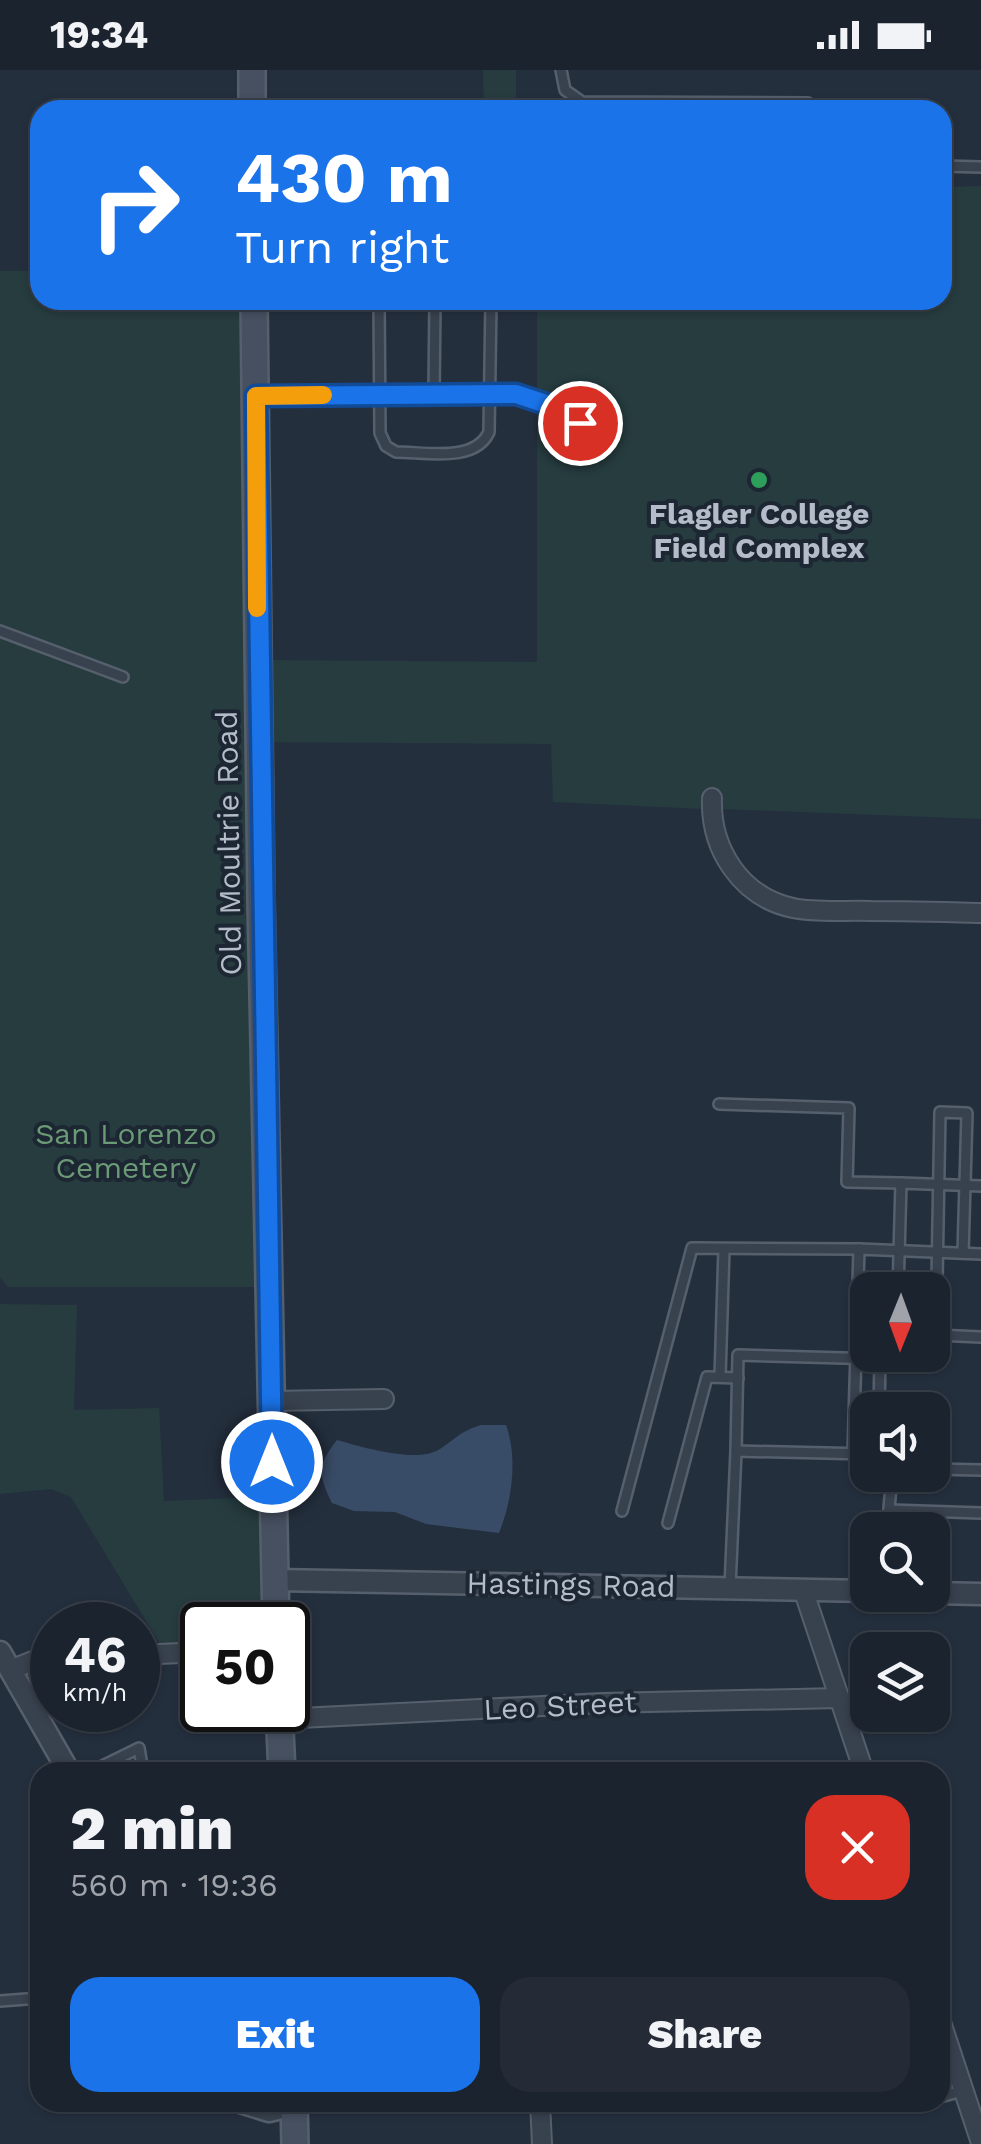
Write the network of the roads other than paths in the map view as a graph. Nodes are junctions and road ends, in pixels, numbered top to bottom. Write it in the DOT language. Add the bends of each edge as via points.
graph roads {
  1 [pos="252,70"];
  2 [pos="561,70"];
  3 [pos="252,100"];
  4 [pos="579,100"];
  5 [pos="952,166"];
  6 [pos="981,167"];
  7 [pos="254,310"];
  8 [pos="378,310"];
  9 [pos="435,310"];
  10 [pos="490,310"];
  11 [pos="379,394"];
  12 [pos="434,394"];
  13 [pos="490,394"];
  14 [pos="256,396"];
  15 [pos="599,438"];
  16 [pos="0,632"];
  17 [pos="124,677"];
  18 [pos="712,798"];
  19 [pos="981,914"];
  20 [pos="720,1104"];
  21 [pos="900,1183"];
  22 [pos="938,1184"];
  23 [pos="964,1186"];
  24 [pos="981,1186"];
  25 [pos="724,1249"];
  26 [pos="858,1250"];
  27 [pos="899,1251"];
  28 [pos="936,1252"];
  29 [pos="963,1254"];
  30 [pos="981,1254"];
  31 [pos="858,1272"];
  32 [pos="898,1272"];
  33 [pos="981,1337"];
  34 [pos="850,1358"];
  35 [pos="720,1377"];
  36 [pos="738,1378"];
  37 [pos="384,1399"];
  38 [pos="272,1400"];
  39 [pos="736,1450"];
  40 [pos="850,1454"];
  41 [pos="950,1469"];
  42 [pos="981,1470"];
  43 [pos="890,1492"];
  44 [pos="888,1510"];
  45 [pos="622,1511"];
  46 [pos="981,1512"];
  47 [pos="668,1524"];
  48 [pos="275,1580"];
  49 [pos="730,1587"];
  50 [pos="804,1588"];
  51 [pos="850,1589"];
  52 [pos="950,1593"];
  53 [pos="981,1594"];
  54 [pos="275,1602"];
  55 [pos="30,1660"];
  56 [pos="5,1661"];
  57 [pos="840,1698"];
  58 [pos="310,1713"];
  59 [pos="281,1732"];
  60 [pos="63,1762"];
  61 [pos="110,1762"];
  62 [pos="141,1762"];
  63 [pos="282,1762"];
  64 [pos="861,1762"];
  65 [pos="30,1999"];
  66 [pos="0,2001"];
  67 [pos="950,2052"];
  68 [pos="962,2091"];
  69 [pos="950,2094"];
  70 [pos="294,2112"];
  71 [pos="540,2112"];
  72 [pos="981,2143"];
  73 [pos="295,2144"];
  74 [pos="542,2144"];
  1 -- 3 [label="main road"];
  2 -- 4 [label="lane" via="565,90"];
  5 -- 6 [label="lane"];
  7 -- 14 [label="main road, Old Moultrie Road"];
  8 -- 11 [label="lane"];
  9 -- 12 [label="lane"];
  10 -- 13 [label="lane"];
  11 -- 12 [label="lane"];
  11 -- 13 [label="lane" via="386,446 396,452 470,452 489,432"];
  11 -- 14 [label="lane"];
  12 -- 13 [label="lane"];
  13 -- 15 [label="lane" via="516,394 561,409"];
  14 -- 38 [label="main road, Old Moultrie Road"];
  16 -- 17 [label="lane"];
  18 -- 19 [label="street" via="713,827 728,864 776,903 808,910"];
  20 -- 21 [label="lane" via="849,1108 847,1182"];
  21 -- 22 [label="lane"];
  21 -- 27 [label="lane"];
  22 -- 23 [label="lane"];
  22 -- 23 [label="lane" via="940,1112 967,1113"];
  22 -- 28 [label="lane"];
  23 -- 24 [label="lane"];
  23 -- 29 [label="lane"];
  25 -- 26 [label="lane"];
  25 -- 35 [label="lane"];
  25 -- 45 [label="lane" via="692,1248"];
  26 -- 27 [label="lane"];
  26 -- 31 [label="lane"];
  27 -- 28 [label="lane"];
  27 -- 32 [label="lane"];
  28 -- 29 [label="lane"];
  28 -- 33 [label="lane" via="936,1336"];
  29 -- 30 [label="lane"];
  34 -- 36 [label="lane" via="738,1355"];
  35 -- 36 [label="lane"];
  35 -- 47 [label="lane" via="706,1377"];
  36 -- 39 [label="lane"];
  37 -- 38 [label="street"];
  38 -- 48 [label="main road, Old Moultrie Road"];
  39 -- 40 [label="lane"];
  39 -- 49 [label="lane"];
  41 -- 42 [label="lane"];
  43 -- 44 [label="lane"];
  44 -- 46 [label="lane"];
  48 -- 49 [label="street, Hastings Road"];
  48 -- 54 [label="main road, Old Moultrie Road"];
  49 -- 50 [label="street, Hastings Road"];
  50 -- 51 [label="street, Hastings Road"];
  50 -- 57 [label="street"];
  52 -- 53 [label="street"];
  55 -- 56 [label="street"];
  56 -- 60 [label="street"];
  57 -- 58 [label="street, Leo Street"];
  57 -- 64 [label="street"];
  59 -- 63 [label="main road"];
  61 -- 62 [label="lane" via="139,1748"];
  65 -- 66 [label="lane"];
  67 -- 68 [label="street"];
  68 -- 69 [label="lane"];
  68 -- 72 [label="street"];
  70 -- 73 [label="main road"];
  71 -- 74 [label="street"];
}
